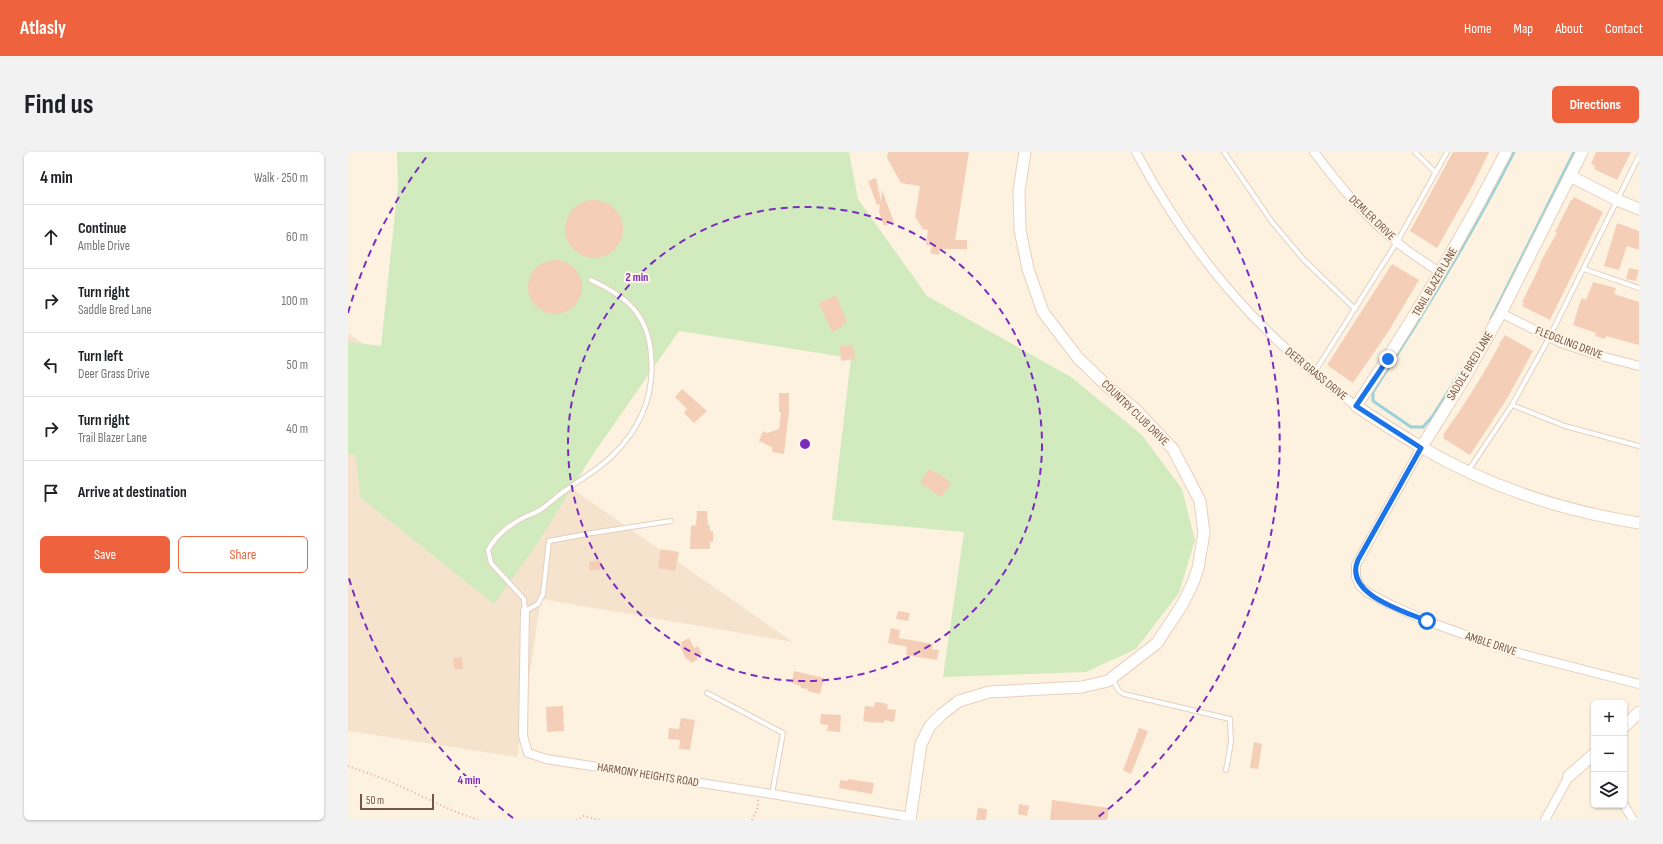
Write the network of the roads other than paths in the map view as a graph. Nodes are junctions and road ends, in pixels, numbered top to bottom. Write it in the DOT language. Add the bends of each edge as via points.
graph roads {
  1 [pos="1025,152"];
  2 [pos="1136,152"];
  3 [pos="1224,152"];
  4 [pos="1314,152"];
  5 [pos="1415,152"];
  6 [pos="1447,152"];
  7 [pos="1506,152"];
  8 [pos="1582,152"];
  9 [pos="1639,156"];
  10 [pos="1436,173"];
  11 [pos="1570,176"];
  12 [pos="1617,200"];
  13 [pos="1639,209"];
  14 [pos="1397,242"];
  15 [pos="1584,269"];
  16 [pos="1441,273"];
  17 [pos="591,280"];
  18 [pos="1639,288"];
  19 [pos="1355,309"];
  20 [pos="1501,313"];
  21 [pos="1549,338"];
  22 [pos="1639,366"];
  23 [pos="1313,374"];
  24 [pos="1512,405"];
  25 [pos="1356,406"];
  26 [pos="1639,446"];
  27 [pos="1421,448"];
  28 [pos="1468,471"];
  29 [pos="671,521"];
  30 [pos="1639,523"];
  31 [pos="1356,577"];
  32 [pos="525,611"];
  33 [pos="1111,678"];
  34 [pos="1639,684"];
  35 [pos="706,693"];
  36 [pos="1639,712"];
  37 [pos="1627,724"];
  38 [pos="1591,759"];
  39 [pos="1226,770"];
  40 [pos="1569,776"];
  41 [pos="772,794"];
  42 [pos="1626,808"];
  43 [pos="910,819"];
  44 [pos="1545,820"];
  45 [pos="1633,820"];
  1 -- 33 [label="street, COUNTRY CLUB DRIVE" via="1020,191 1020,230 1028,269 1043,312 1078,358 1135,409 1173,449 1200,501 1204,533 1198,568 1182,605 1157,643"];
  2 -- 23 [label="street, DEER GRASS DRIVE" via="1171,213 1218,278 1270,334"];
  3 -- 19 [label="lane" via="1272,222 1309,265"];
  4 -- 14 [label="street, DEMLER DRIVE" via="1345,191"];
  5 -- 10 [label="lane"];
  6 -- 10 [label="lane"];
  7 -- 16 [label="street, TRAIL BLAZER LANE"];
  8 -- 11 [label="street, SADDLE BRED LANE"];
  9 -- 12 [label="lane"];
  10 -- 14 [label="lane"];
  11 -- 12 [label="street"];
  11 -- 20 [label="street, SADDLE BRED LANE"];
  12 -- 13 [label="street"];
  12 -- 15 [label="lane"];
  14 -- 16 [label="street, DEMLER DRIVE"];
  14 -- 19 [label="lane"];
  15 -- 18 [label="lane"];
  15 -- 21 [label="lane"];
  16 -- 25 [label="street, TRAIL BLAZER LANE"];
  17 -- 32 [label="lane" via="626,302 638,313 651,344 652,381 638,425 612,457 538,511 508,528 494,540 488,550 491,563 524,599"];
  19 -- 23 [label="lane"];
  20 -- 21 [label="street, FLEDGLING DRIVE"];
  20 -- 27 [label="street, SADDLE BRED LANE"];
  21 -- 22 [label="street, FLEDGLING DRIVE"];
  21 -- 24 [label="lane"];
  23 -- 25 [label="street, DEER GRASS DRIVE"];
  24 -- 26 [label="lane" via="1565,426"];
  24 -- 28 [label="lane"];
  25 -- 27 [label="street, DEER GRASS DRIVE"];
  27 -- 28 [label="street, DEER GRASS DRIVE"];
  27 -- 31 [label="street, SADDLE BRED LANE" via="1358,560"];
  28 -- 30 [label="street, DEER GRASS DRIVE" via="1537,498 1595,515"];
  29 -- 32 [label="lane" via="549,541 543,594 538,604"];
  31 -- 34 [label="street, AMBLE DRIVE" via="1360,586 1372,596 1453,631 1510,651"];
  32 -- 41 [label="street, HARMONY HEIGHTS ROAD" via="523,736 528,753 546,760"];
  33 -- 39 [label="lane" via="1118,691 1124,694 1230,719 1231,742"];
  33 -- 43 [label="street, COUNTRY CLUB DRIVE" via="1082,687 989,692 959,701 930,726 921,744"];
  35 -- 41 [label="lane" via="783,733"];
  36 -- 37 [label="street"];
  38 -- 40 [label="street"];
  40 -- 44 [label="street"];
  41 -- 43 [label="street, HARMONY HEIGHTS ROAD"];
  42 -- 45 [label="street"];
}
